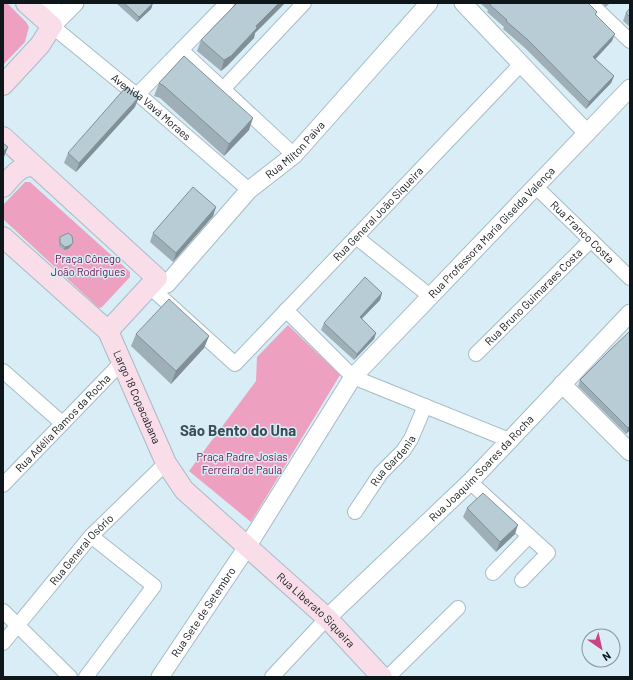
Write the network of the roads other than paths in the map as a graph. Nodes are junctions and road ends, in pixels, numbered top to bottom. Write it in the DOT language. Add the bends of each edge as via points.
graph roads {
  1 [pos="75,3"];
  2 [pos="227,3"];
  3 [pos="304,3"];
  4 [pos="429,3"];
  5 [pos="463,3"];
  6 [pos="590,3"];
  7 [pos="43,12"];
  8 [pos="630,41"];
  9 [pos="181,50"];
  10 [pos="521,64"];
  11 [pos="3,85"];
  12 [pos="224,88"];
  13 [pos="630,88"];
  14 [pos="138,94"];
  15 [pos="587,132"];
  16 [pos="9,143"];
  17 [pos="294,155"];
  18 [pos="35,167"];
  19 [pos="3,174"];
  20 [pos="535,186"];
  21 [pos="3,187"];
  22 [pos="249,190"];
  23 [pos="356,237"];
  24 [pos="3,238"];
  25 [pos="591,240"];
  26 [pos="630,278"];
  27 [pos="153,282"];
  28 [pos="430,296"];
  29 [pos="286,310"];
  30 [pos="630,313"];
  31 [pos="108,331"];
  32 [pos="476,354"];
  33 [pos="122,362"];
  34 [pos="3,371"];
  35 [pos="353,376"];
  36 [pos="562,384"];
  37 [pos="426,406"];
  38 [pos="62,423"];
  39 [pos="509,440"];
  40 [pos="630,452"];
  41 [pos="166,463"];
  42 [pos="470,482"];
  43 [pos="3,485"];
  44 [pos="355,512"];
  45 [pos="91,536"];
  46 [pos="529,536"];
  47 [pos="247,547"];
  48 [pos="493,573"];
  49 [pos="522,580"];
  50 [pos="458,608"];
  51 [pos="3,611"];
  52 [pos="327,618"];
  53 [pos="18,624"];
  54 [pos="3,643"];
  55 [pos="70,677"];
  56 [pos="86,677"];
  57 [pos="160,677"];
  58 [pos="272,677"];
  59 [pos="382,677"];
  60 [pos="388,677"];
  1 -- 7 [label="street"];
  2 -- 9 [label="street"];
  3 -- 12 [label="street"];
  4 -- 17 [label="street, Rua Milton Paiva"];
  5 -- 10 [label="street"];
  6 -- 8 [label="street"];
  7 -- 11 [label="main road" via="40,45"];
  7 -- 14 [label="street, Avenida Vavá Moraes" via="130,90"];
  9 -- 12 [label="street"];
  9 -- 14 [label="street"];
  10 -- 15 [label="street"];
  10 -- 23 [label="street, Rua General João Siqueira"];
  12 -- 17 [label="street"];
  13 -- 15 [label="street, Rua Professora Maria Giselda Valença"];
  14 -- 22 [label="street, Avenida Vavá Moraes"];
  15 -- 20 [label="street, Rua Professora Maria Giselda Valença"];
  16 -- 18 [label="main road"];
  16 -- 19 [label="main road" via="14,161"];
  17 -- 22 [label="street, Rua Milton Paiva"];
  18 -- 21 [label="main road" via="28,166 20,170"];
  18 -- 27 [label="main road"];
  20 -- 25 [label="street, Rua Franco Costa"];
  20 -- 28 [label="street, Rua Professora Maria Giselda Valença"];
  22 -- 27 [label="street, Rua Milton Paiva" via="167,284"];
  23 -- 28 [label="street"];
  23 -- 29 [label="street, Rua General João Siqueira"];
  24 -- 31 [label="main road"];
  25 -- 26 [label="street, Rua Franco Costa"];
  25 -- 32 [label="street, Rua Bruno Guimaraes Costa"];
  27 -- 29 [label="street, Rua General João Siqueira" via="235,364"];
  27 -- 31 [label="main road"];
  28 -- 35 [label="street, Rua Professora Maria Giselda Valença"];
  29 -- 35 [label="street"];
  30 -- 36 [label="street, Rua Joaquim Soares da Rocha"];
  31 -- 33 [label="main road, Largo 18 Copacabana"];
  33 -- 38 [label="street, Rua Adélia Ramos da Rocha"];
  33 -- 41 [label="main road, Largo 18 Copacabana"];
  34 -- 38 [label="street"];
  35 -- 37 [label="street"];
  35 -- 47 [label="street"];
  36 -- 39 [label="street, Rua Joaquim Soares da Rocha"];
  36 -- 40 [label="street"];
  37 -- 39 [label="street"];
  37 -- 44 [label="street, Rua Gardenia" via="403,451 381,473"];
  38 -- 43 [label="street, Rua Adélia Ramos da Rocha"];
  39 -- 42 [label="street, Rua Joaquim Soares da Rocha"];
  41 -- 45 [label="street, Rua General Osório"];
  41 -- 47 [label="main road" via="184,490"];
  42 -- 46 [label="street"];
  42 -- 52 [label="street, Rua Joaquim Soares da Rocha"];
  45 -- 53 [label="street, Rua General Osório"];
  45 -- 56 [label="street" via="154,586"];
  46 -- 48 [label="street"];
  46 -- 49 [label="street" via="548,553"];
  47 -- 52 [label="main road, Rua Liberato Siqueira"];
  47 -- 57 [label="street, Rua Sete de Setembro"];
  50 -- 60 [label="street"];
  51 -- 53 [label="street"];
  52 -- 58 [label="street"];
  52 -- 59 [label="main road, Rua Liberato Siqueira"];
  53 -- 54 [label="street, Rua General Osório"];
  53 -- 55 [label="street"];
}
